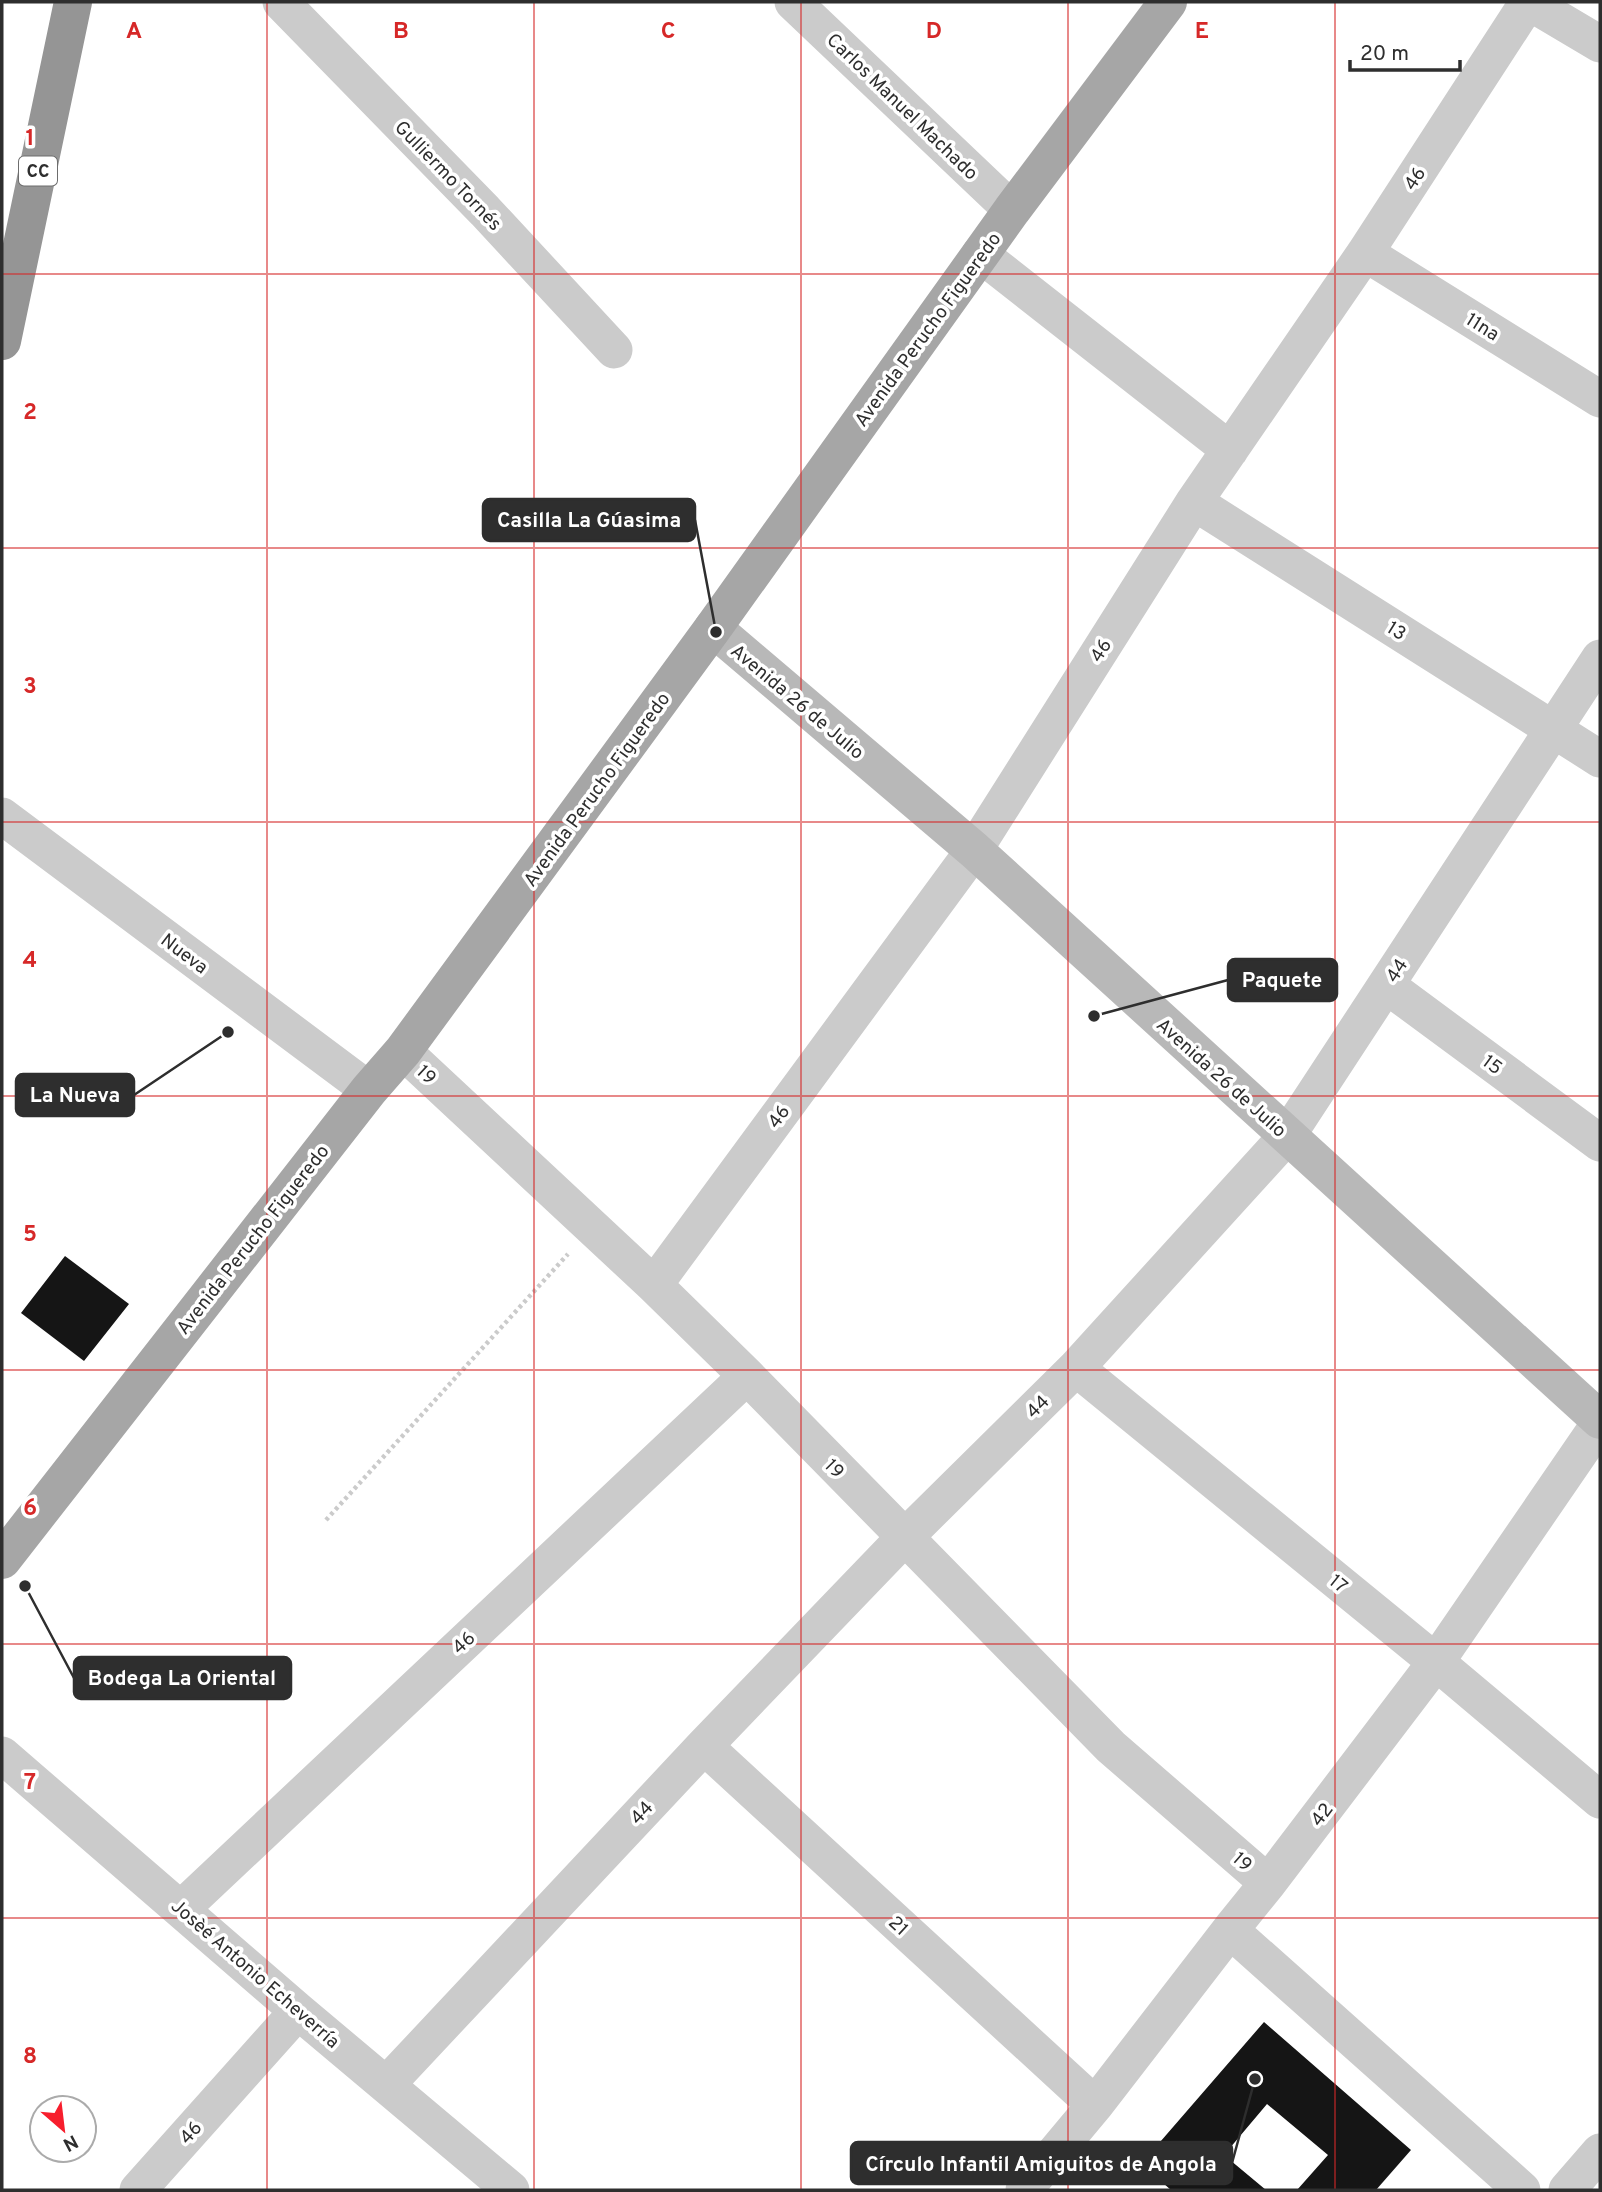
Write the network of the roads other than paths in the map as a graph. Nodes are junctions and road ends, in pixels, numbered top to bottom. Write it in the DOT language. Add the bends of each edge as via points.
graph roads {
  1 [pos="73,2"];
  2 [pos="281,2"];
  3 [pos="793,2"];
  4 [pos="1168,2"];
  5 [pos="1529,2"];
  6 [pos="1600,44"];
  7 [pos="1012,210"];
  8 [pos="1365,253"];
  9 [pos="980,254"];
  10 [pos="2,341"];
  11 [pos="614,350"];
  12 [pos="1600,399"];
  13 [pos="1230,450"];
  14 [pos="1194,502"];
  15 [pos="713,628"];
  16 [pos="1600,658"];
  17 [pos="1553,729"];
  18 [pos="1600,759"];
  19 [pos="2,816"];
  20 [pos="974,850"];
  21 [pos="1386,985"];
  22 [pos="403,1051"];
  23 [pos="369,1090"];
  24 [pos="1287,1136"];
  25 [pos="1600,1143"];
  26 [pos="654,1285"];
  27 [pos="1076,1368"];
  28 [pos="747,1376"];
  29 [pos="1600,1421"];
  30 [pos="904,1538"];
  31 [pos="2,1560"];
  32 [pos="1436,1662"];
  33 [pos="704,1746"];
  34 [pos="2,1755"];
  35 [pos="1600,1800"];
  36 [pos="1268,1883"];
  37 [pos="181,1909"];
  38 [pos="1230,1930"];
  39 [pos="298,2011"];
  40 [pos="387,2084"];
  41 [pos="1095,2105"];
  42 [pos="1600,2152"];
  43 [pos="138,2190"];
  44 [pos="511,2190"];
  45 [pos="1024,2190"];
  46 [pos="1522,2190"];
  47 [pos="1567,2190"];
  1 -- 10 [label="highway, CC"];
  2 -- 11 [label="street, Gulliermo Tornés"];
  3 -- 7 [label="street, Carlos Manuel Machado"];
  4 -- 7 [label="main road, Avenida Perucho Figueredo"];
  5 -- 6 [label="street"];
  5 -- 8 [label="street, 46"];
  7 -- 9 [label="main road, Avenida Perucho Figueredo"];
  8 -- 12 [label="street, 11na"];
  8 -- 13 [label="street, 46"];
  9 -- 13 [label="street"];
  9 -- 15 [label="main road, Avenida Perucho Figueredo"];
  13 -- 14 [label="street, 46"];
  14 -- 17 [label="street, 13"];
  14 -- 20 [label="street, 46"];
  15 -- 20 [label="street, Avenida 26 de Julio"];
  15 -- 22 [label="main road, Avenida Perucho Figueredo"];
  16 -- 17 [label="street, 44"];
  17 -- 18 [label="street, 13"];
  17 -- 21 [label="street, 44"];
  19 -- 23 [label="street, Nueva"];
  20 -- 24 [label="street, Avenida 26 de Julio"];
  20 -- 26 [label="street, 46"];
  21 -- 24 [label="street, 44"];
  21 -- 25 [label="street, 15"];
  22 -- 23 [label="main road, Avenida Perucho Figueredo"];
  22 -- 26 [label="street, 19"];
  23 -- 31 [label="main road, Avenida Perucho Figueredo"];
  24 -- 27 [label="street, 44"];
  24 -- 29 [label="street, Avenida 26 de Julio"];
  26 -- 28 [label="street, 19"];
  27 -- 30 [label="street, 44"];
  27 -- 32 [label="street, 17"];
  28 -- 30 [label="street, 19"];
  28 -- 37 [label="street, 46"];
  29 -- 32 [label="street, 42"];
  30 -- 33 [label="street, 44"];
  30 -- 36 [label="street, 19" via="1111,1747"];
  32 -- 35 [label="street, 17"];
  32 -- 36 [label="street, 42"];
  33 -- 40 [label="street, 44"];
  33 -- 41 [label="street, 21"];
  34 -- 37 [label="street, Josèé Antonio Echeverría"];
  36 -- 38 [label="street, 42"];
  37 -- 39 [label="street, Josèé Antonio Echeverría"];
  38 -- 41 [label="street, 42"];
  38 -- 46 [label="street"];
  39 -- 40 [label="street, Josèé Antonio Echeverría"];
  39 -- 43 [label="street, 46"];
  40 -- 44 [label="street, Josèé Antonio Echeverría"];
  41 -- 45 [label="street, 42"];
  42 -- 47 [label="street"];
}
